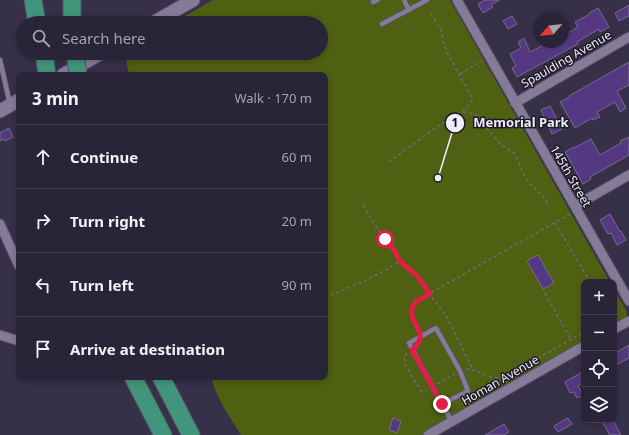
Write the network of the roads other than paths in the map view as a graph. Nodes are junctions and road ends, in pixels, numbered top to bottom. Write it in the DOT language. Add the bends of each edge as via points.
graph roads {
  1 [pos="33,0"];
  2 [pos="42,0"];
  3 [pos="72,0"];
  4 [pos="193,0"];
  5 [pos="404,0"];
  6 [pos="427,0"];
  7 [pos="457,0"];
  8 [pos="409,10"];
  9 [pos="36,16"];
  10 [pos="43,16"];
  11 [pos="72,16"];
  12 [pos="165,16"];
  13 [pos="382,24"];
  14 [pos="629,37"];
  15 [pos="0,60"];
  16 [pos="45,60"];
  17 [pos="76,60"];
  18 [pos="89,60"];
  19 [pos="47,72"];
  20 [pos="68,72"];
  21 [pos="78,72"];
  22 [pos="515,102"];
  23 [pos="10,106"];
  24 [pos="629,175"];
  25 [pos="576,208"];
  26 [pos="0,224"];
  27 [pos="16,259"];
  28 [pos="629,301"];
  29 [pos="629,320"];
  30 [pos="617,327"];
  31 [pos="0,335"];
  32 [pos="16,340"];
  33 [pos="581,348"];
  34 [pos="135,380"];
  35 [pos="163,380"];
  36 [pos="442,404"];
  37 [pos="452,422"];
  38 [pos="163,435"];
  39 [pos="191,435"];
  40 [pos="428,435"];
  1 -- 9 [label="highway"];
  2 -- 10 [label="highway"];
  3 -- 11 [label="highway"];
  4 -- 12 [label="main road"];
  5 -- 8 [label="lane"];
  6 -- 8 [label="lane"];
  7 -- 22 [label="street, 145th Street"];
  8 -- 13 [label="lane"];
  14 -- 22 [label="street, Spaulding Avenue"];
  15 -- 23 [label="lane"];
  16 -- 19 [label="highway"];
  17 -- 21 [label="highway, bridge"];
  18 -- 20 [label="main road"];
  22 -- 25 [label="street, 145th Street"];
  24 -- 25 [label="street"];
  25 -- 28 [label="street, 145th Street"];
  26 -- 27 [label="street"];
  29 -- 30 [label="street"];
  31 -- 32 [label="street"];
  33 -- 37 [label="street, Homan Avenue"];
  34 -- 38 [label="highway"];
  35 -- 39 [label="highway"];
  36 -- 36 [label="lane" via="468,391 436,328 409,343"];
  36 -- 37 [label="lane"];
  37 -- 40 [label="street, Homan Avenue"];
}
